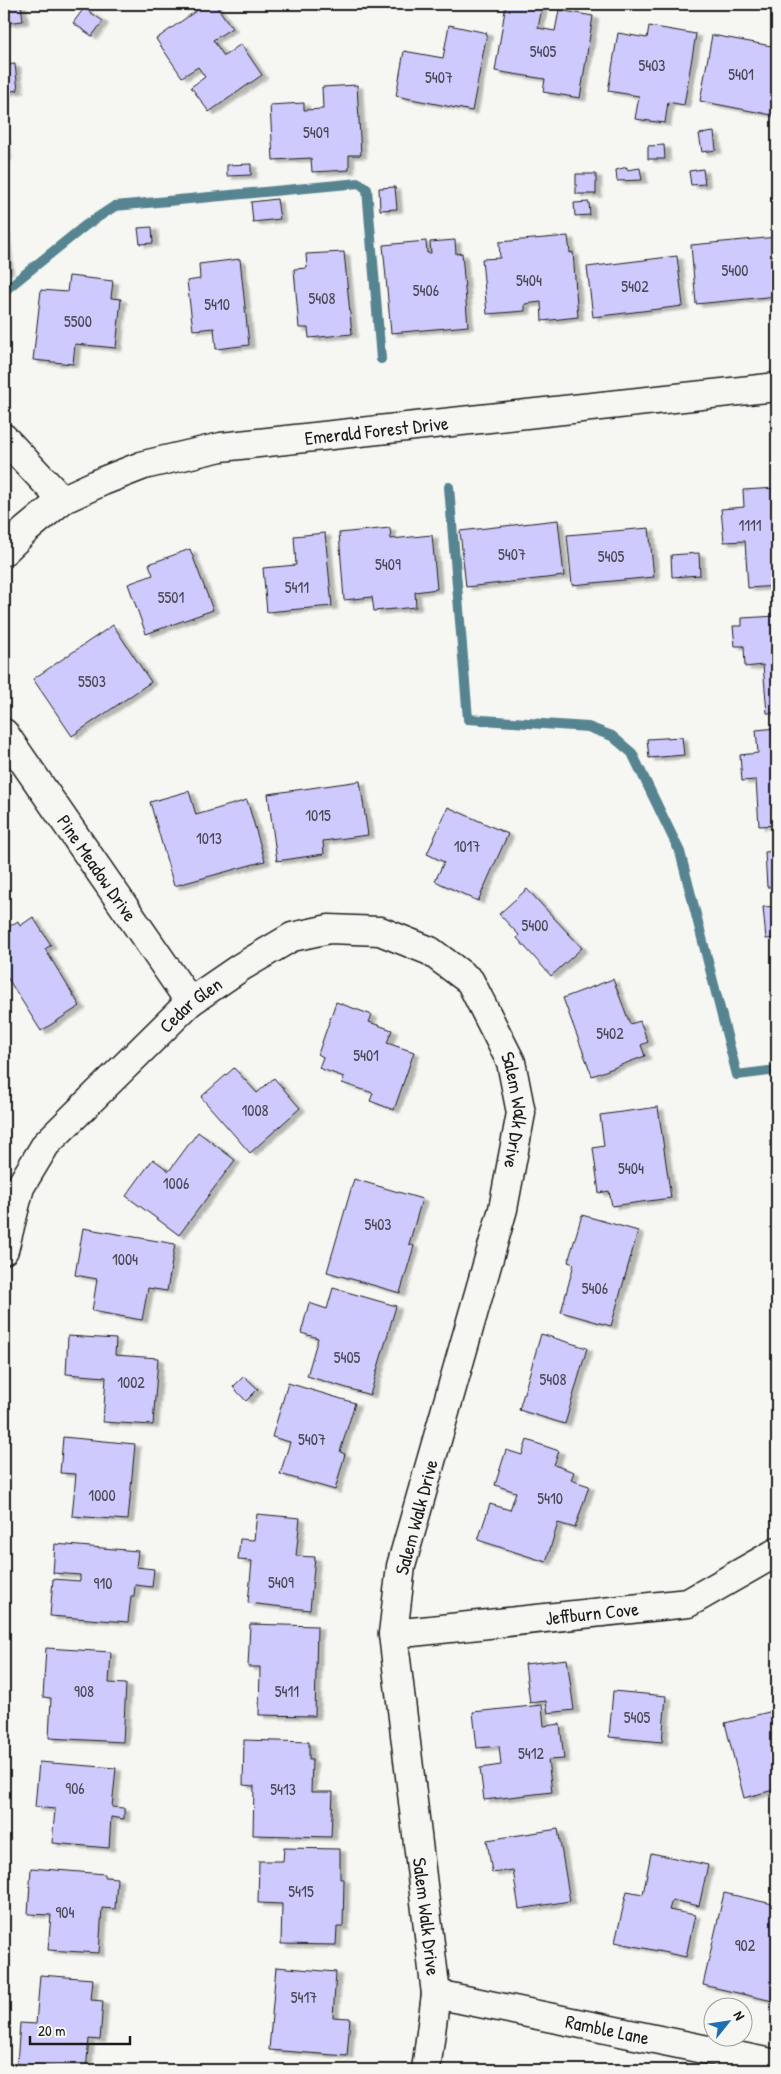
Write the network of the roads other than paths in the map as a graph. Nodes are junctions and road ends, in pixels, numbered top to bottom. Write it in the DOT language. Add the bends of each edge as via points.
graph roads {
  1 [pos="777,387"];
  2 [pos="4,438"];
  3 [pos="62,500"];
  4 [pos="4,551"];
  5 [pos="4,733"];
  6 [pos="470,982"];
  7 [pos="190,1002"];
  8 [pos="4,1250"];
  9 [pos="777,1552"];
  10 [pos="393,1634"];
  11 [pos="436,1994"];
  12 [pos="777,2066"];
  13 [pos="426,2070"];
  1 -- 3 [label="street, Emerald Forest Drive" via="221,447 144,465"];
  2 -- 3 [label="street"];
  3 -- 4 [label="street, Emerald Forest Drive"];
  5 -- 7 [label="street, Pine Meadow Drive"];
  6 -- 7 [label="street, Cedar Glen" via="430,951 380,931 329,930 292,937 241,966"];
  6 -- 10 [label="street, Salem Walk Drive" via="511,1062 521,1113 503,1209 401,1566"];
  7 -- 8 [label="street, Cedar Glen" via="46,1144 20,1187"];
  9 -- 10 [label="street, Jeffburn Cove" via="688,1603"];
  10 -- 11 [label="street, Salem Walk Drive"];
  11 -- 12 [label="street, Ramble Lane"];
  11 -- 13 [label="street, Salem Walk Drive"];
}
